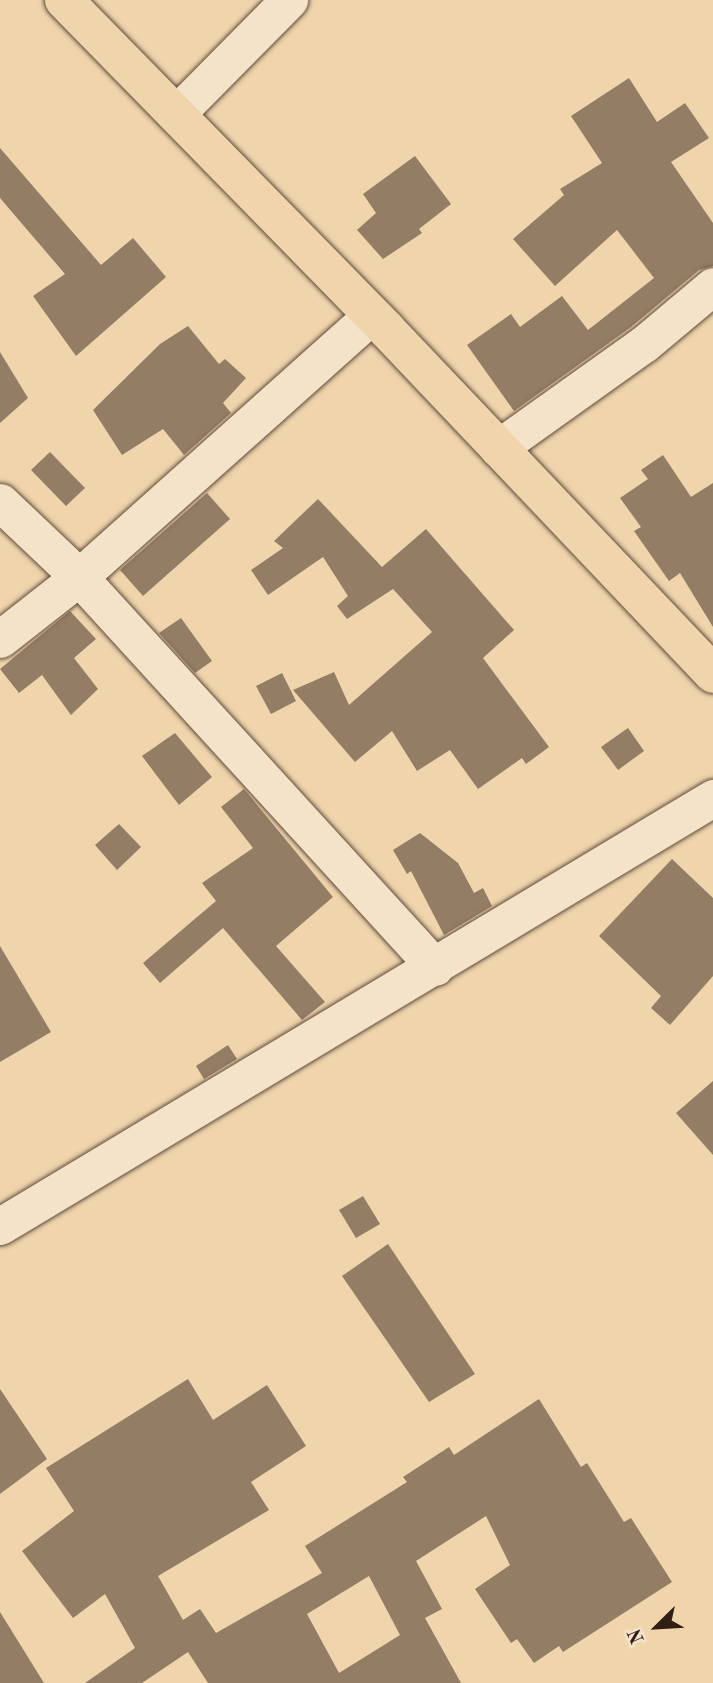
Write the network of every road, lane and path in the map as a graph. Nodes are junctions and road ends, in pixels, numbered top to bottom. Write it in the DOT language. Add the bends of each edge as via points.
graph roads {
  1 [pos="64,0"];
  2 [pos="289,0"];
  3 [pos="176,114"];
  4 [pos="713,286"];
  5 [pos="372,315"];
  6 [pos="498,448"];
  7 [pos="0,502"];
  8 [pos="79,577"];
  9 [pos="0,639"];
  10 [pos="713,674"];
  11 [pos="713,798"];
  12 [pos="435,967"];
  13 [pos="0,1226"];
  1 -- 3 [label="highway"];
  2 -- 3 [label="street"];
  3 -- 5 [label="highway"];
  4 -- 6 [label="street" via="644,344"];
  5 -- 6 [label="highway"];
  5 -- 8 [label="street"];
  6 -- 10 [label="highway"];
  7 -- 8 [label="street"];
  8 -- 9 [label="street"];
  8 -- 12 [label="street"];
  11 -- 12 [label="street"];
  12 -- 13 [label="street"];
}
